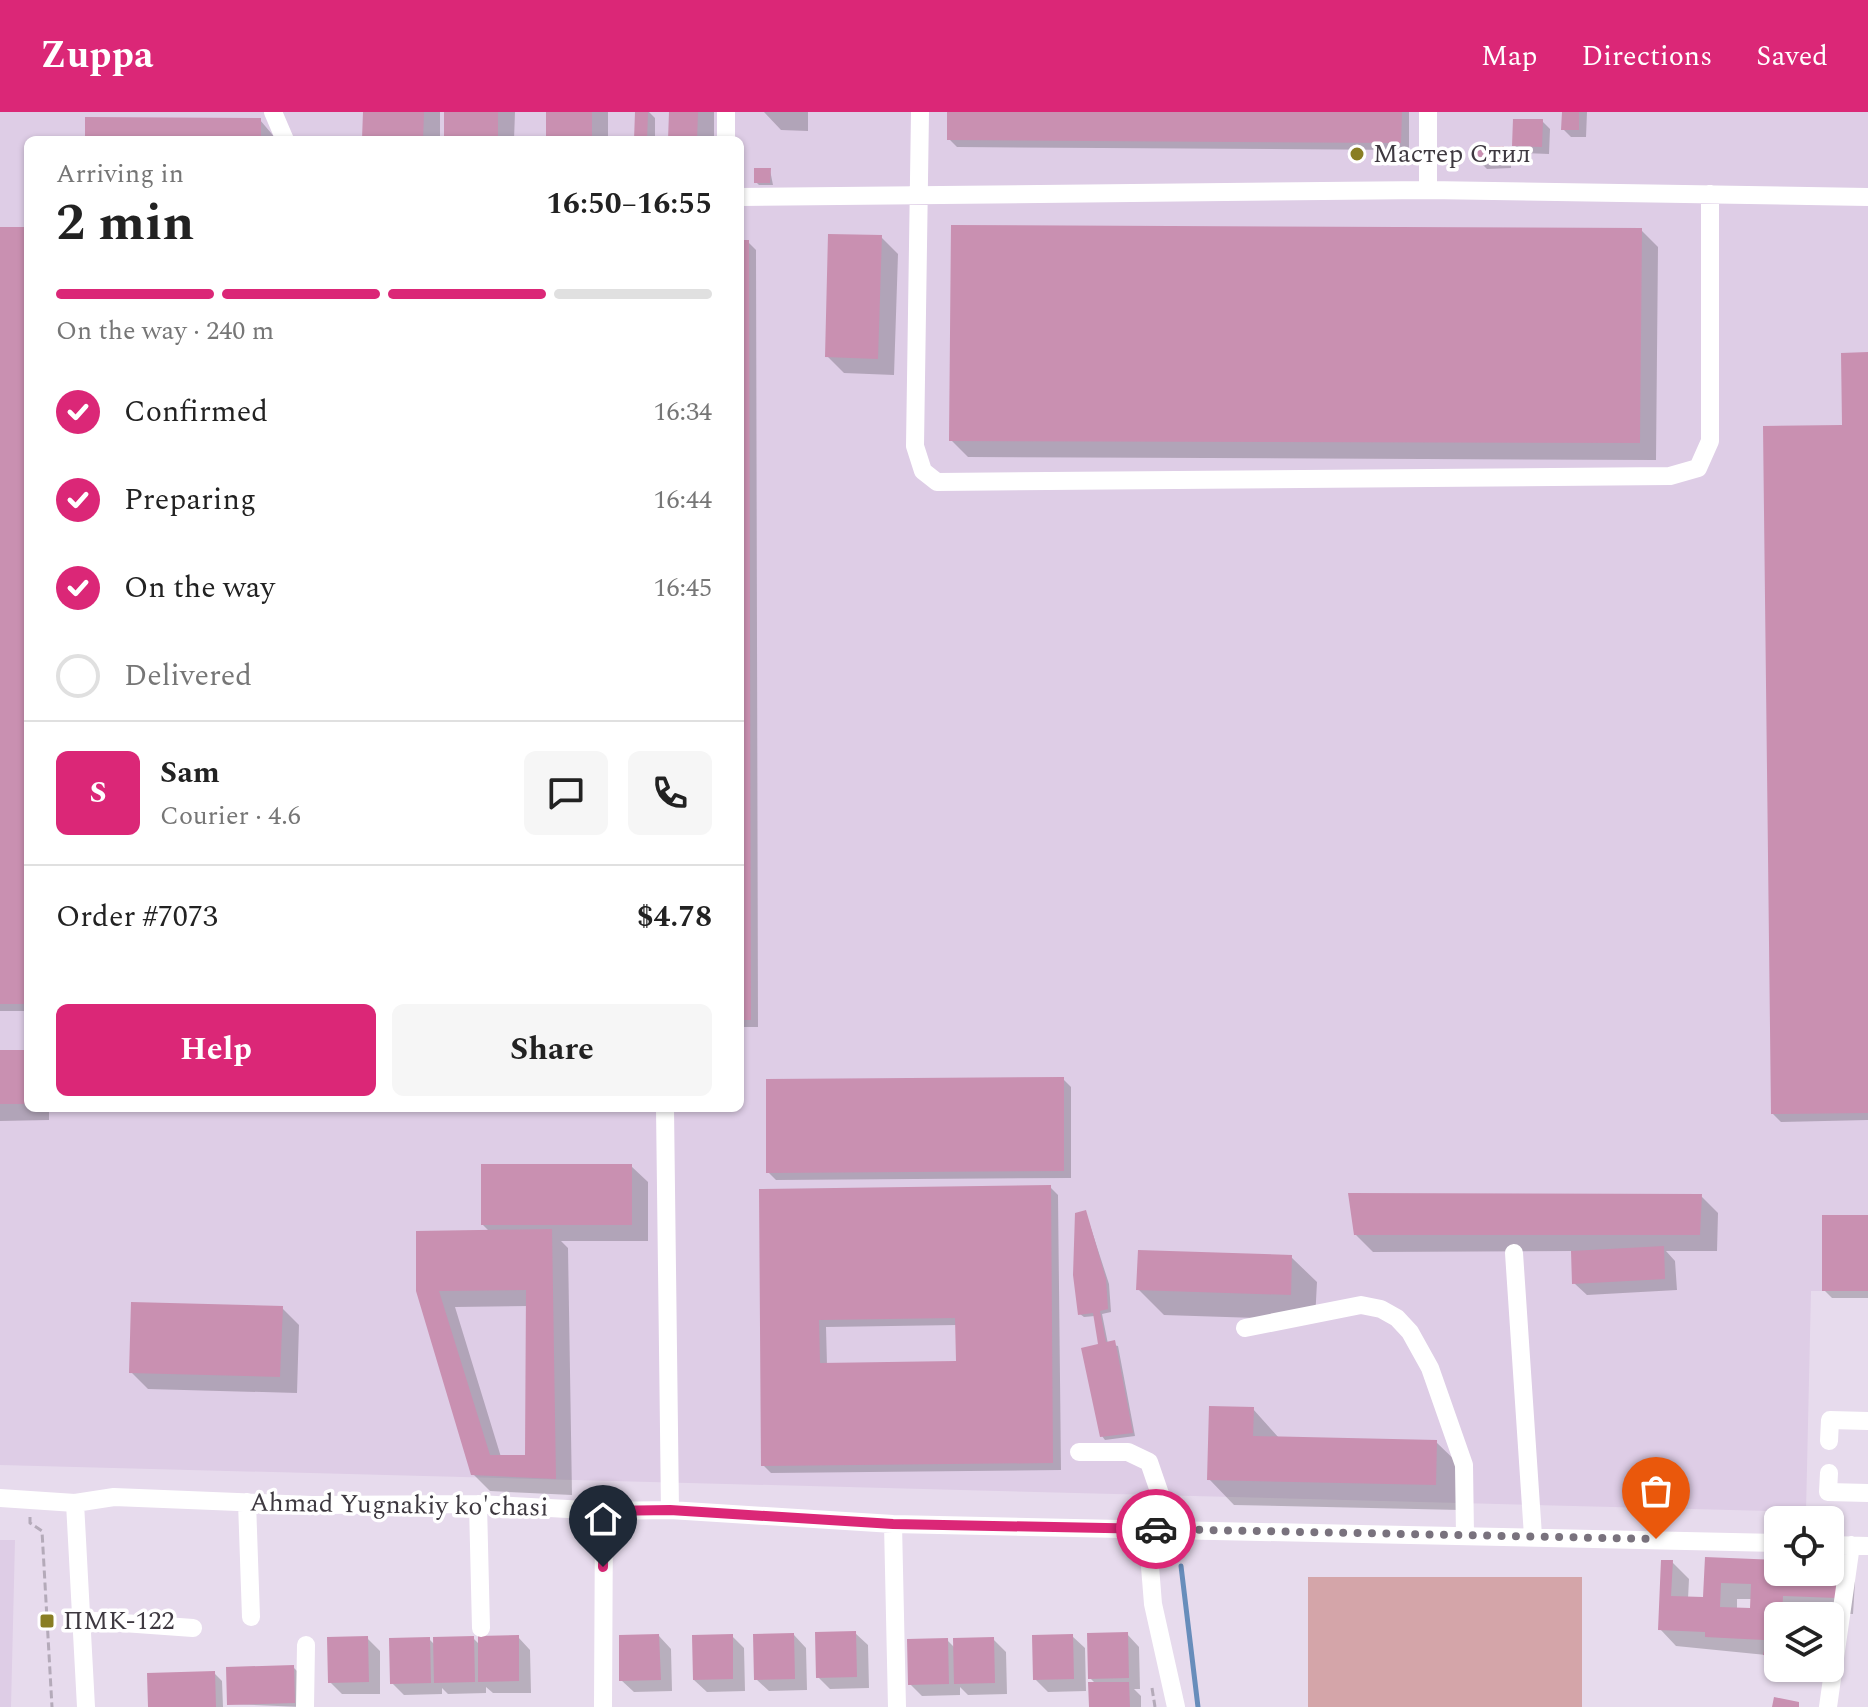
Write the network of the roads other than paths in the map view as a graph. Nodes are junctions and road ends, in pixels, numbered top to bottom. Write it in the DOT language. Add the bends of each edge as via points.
graph roads {
  1 [pos="273,112"];
  2 [pos="726,112"];
  3 [pos="920,112"];
  4 [pos="1428,112"];
  5 [pos="283,136"];
  6 [pos="726,136"];
  7 [pos="1428,190"];
  8 [pos="1710,194"];
  9 [pos="920,196"];
  10 [pos="744,197"];
  11 [pos="1868,197"];
  12 [pos="665,1112"];
  13 [pos="1514,1253"];
  14 [pos="1245,1328"];
  15 [pos="1868,1421"];
  16 [pos="1829,1441"];
  17 [pos="1079,1452"];
  18 [pos="1829,1473"];
  19 [pos="1868,1493"];
  20 [pos="0,1498"];
  21 [pos="247,1502"];
  22 [pos="75,1503"];
  23 [pos="478,1504"];
  24 [pos="670,1510"];
  25 [pos="604,1511"];
  26 [pos="893,1524"];
  27 [pos="1147,1529"];
  28 [pos="1172,1529"];
  29 [pos="1465,1535"];
  30 [pos="1533,1536"];
  31 [pos="1764,1543"];
  32 [pos="1860,1546"];
  33 [pos="251,1617"];
  34 [pos="81,1620"];
  35 [pos="193,1628"];
  36 [pos="481,1628"];
  37 [pos="306,1645"];
  38 [pos="86,1707"];
  39 [pos="305,1707"];
  40 [pos="603,1707"];
  41 [pos="897,1707"];
  42 [pos="1176,1707"];
  43 [pos="1828,1707"];
  1 -- 5 [label="street"];
  2 -- 6 [label="street"];
  3 -- 9 [label="street"];
  4 -- 7 [label="street"];
  7 -- 8 [label="street"];
  7 -- 9 [label="street"];
  8 -- 9 [label="street" via="1710,441 1698,468 1670,476 937,482 923,471 915,446"];
  8 -- 11 [label="street"];
  9 -- 10 [label="street"];
  12 -- 24 [label="street"];
  13 -- 30 [label="street"];
  14 -- 29 [label="street" via="1361,1305 1397,1318 1430,1368 1464,1465"];
  15 -- 16 [label="street" via="1830,1420"];
  17 -- 28 [label="street" via="1128,1452 1149,1462"];
  18 -- 19 [label="street" via="1828,1492"];
  20 -- 22 [label="street, Ahmad Yugnakiy ko'chasi"];
  21 -- 22 [label="street, Ahmad Yugnakiy ko'chasi" via="114,1497"];
  21 -- 23 [label="street, Ahmad Yugnakiy ko'chasi"];
  21 -- 33 [label="street"];
  22 -- 34 [label="street"];
  23 -- 25 [label="street, Ahmad Yugnakiy ko'chasi"];
  23 -- 36 [label="street"];
  24 -- 25 [label="street, Ahmad Yugnakiy ko'chasi"];
  24 -- 26 [label="street, Ahmad Yugnakiy ko'chasi"];
  25 -- 40 [label="street"];
  26 -- 27 [label="street, Ahmad Yugnakiy ko'chasi"];
  26 -- 41 [label="street"];
  27 -- 28 [label="street, Ahmad Yugnakiy ko'chasi"];
  27 -- 42 [label="street" via="1153,1604"];
  28 -- 29 [label="street, Ahmad Yugnakiy ko'chasi"];
  29 -- 30 [label="street, Ahmad Yugnakiy ko'chasi"];
  30 -- 31 [label="street, Ahmad Yugnakiy ko'chasi"];
  32 -- 43 [label="street"];
  34 -- 35 [label="street"];
  34 -- 38 [label="street"];
  37 -- 39 [label="street"];
}
